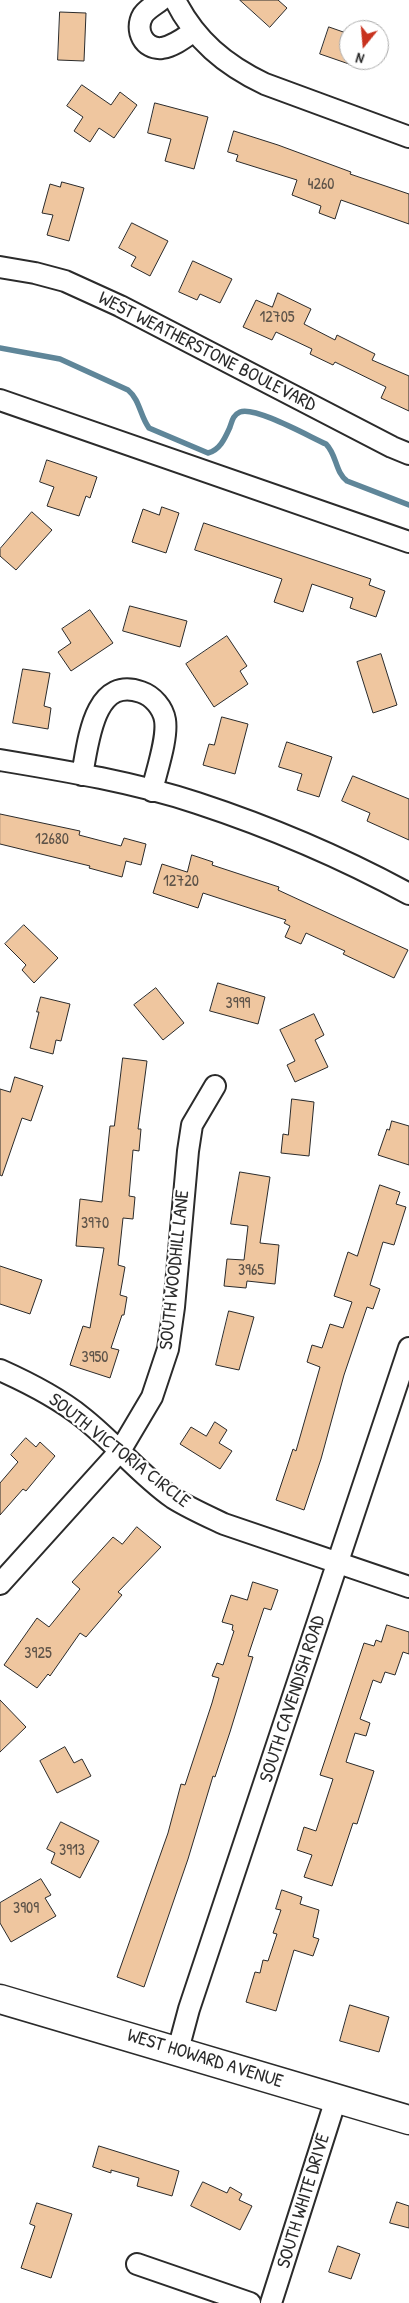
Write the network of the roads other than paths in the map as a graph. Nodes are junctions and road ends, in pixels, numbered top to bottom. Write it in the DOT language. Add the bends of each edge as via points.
graph roads {
  1 [pos="161,0"];
  2 [pos="175,0"];
  3 [pos="194,32"];
  4 [pos="409,137"];
  5 [pos="0,268"];
  6 [pos="2,407"];
  7 [pos="409,454"];
  8 [pos="409,542"];
  9 [pos="0,760"];
  10 [pos="82,775"];
  11 [pos="152,791"];
  12 [pos="409,894"];
  13 [pos="216,1086"];
  14 [pos="409,1348"];
  15 [pos="0,1370"];
  16 [pos="120,1451"];
  17 [pos="339,1562"];
  18 [pos="0,1584"];
  19 [pos="409,1587"];
  20 [pos="0,1999"];
  21 [pos="178,2050"];
  22 [pos="336,2099"];
  23 [pos="409,2120"];
  24 [pos="137,2264"];
  25 [pos="250,2303"];
  26 [pos="271,2303"];
  1 -- 3 [label="street" via="144,13 139,32 142,40 164,48"];
  2 -- 3 [label="street"];
  3 -- 4 [label="street" via="220,58 250,76"];
  5 -- 7 [label="street, WEST WEATHERSTONE BOULEVARD" via="65,281 120,306"];
  6 -- 8 [label="street"];
  9 -- 10 [label="street"];
  10 -- 11 [label="street"];
  10 -- 11 [label="street" via="97,711 115,693 138,691 152,698 165,719"];
  11 -- 12 [label="street" via="195,802 279,832"];
  13 -- 16 [label="street, SOUTH WOODHILL LANE" via="192,1126 168,1349 152,1397"];
  14 -- 17 [label="street, SOUTH CAVENDISH ROAD"];
  15 -- 16 [label="street, SOUTH VICTORIA CIRCLE" via="64,1403"];
  16 -- 17 [label="street, SOUTH VICTORIA CIRCLE" via="172,1497 196,1511 224,1524"];
  16 -- 18 [label="street, SOUTH WOODHILL LANE"];
  17 -- 19 [label="street, SOUTH VICTORIA CIRCLE"];
  17 -- 21 [label="street, SOUTH CAVENDISH ROAD"];
  20 -- 21 [label="street, WEST HOWARD AVENUE"];
  21 -- 22 [label="street, WEST HOWARD AVENUE"];
  22 -- 23 [label="street, WEST HOWARD AVENUE"];
  22 -- 26 [label="street, SOUTH WHITE DRIVE"];
  24 -- 25 [label="street"];
}
